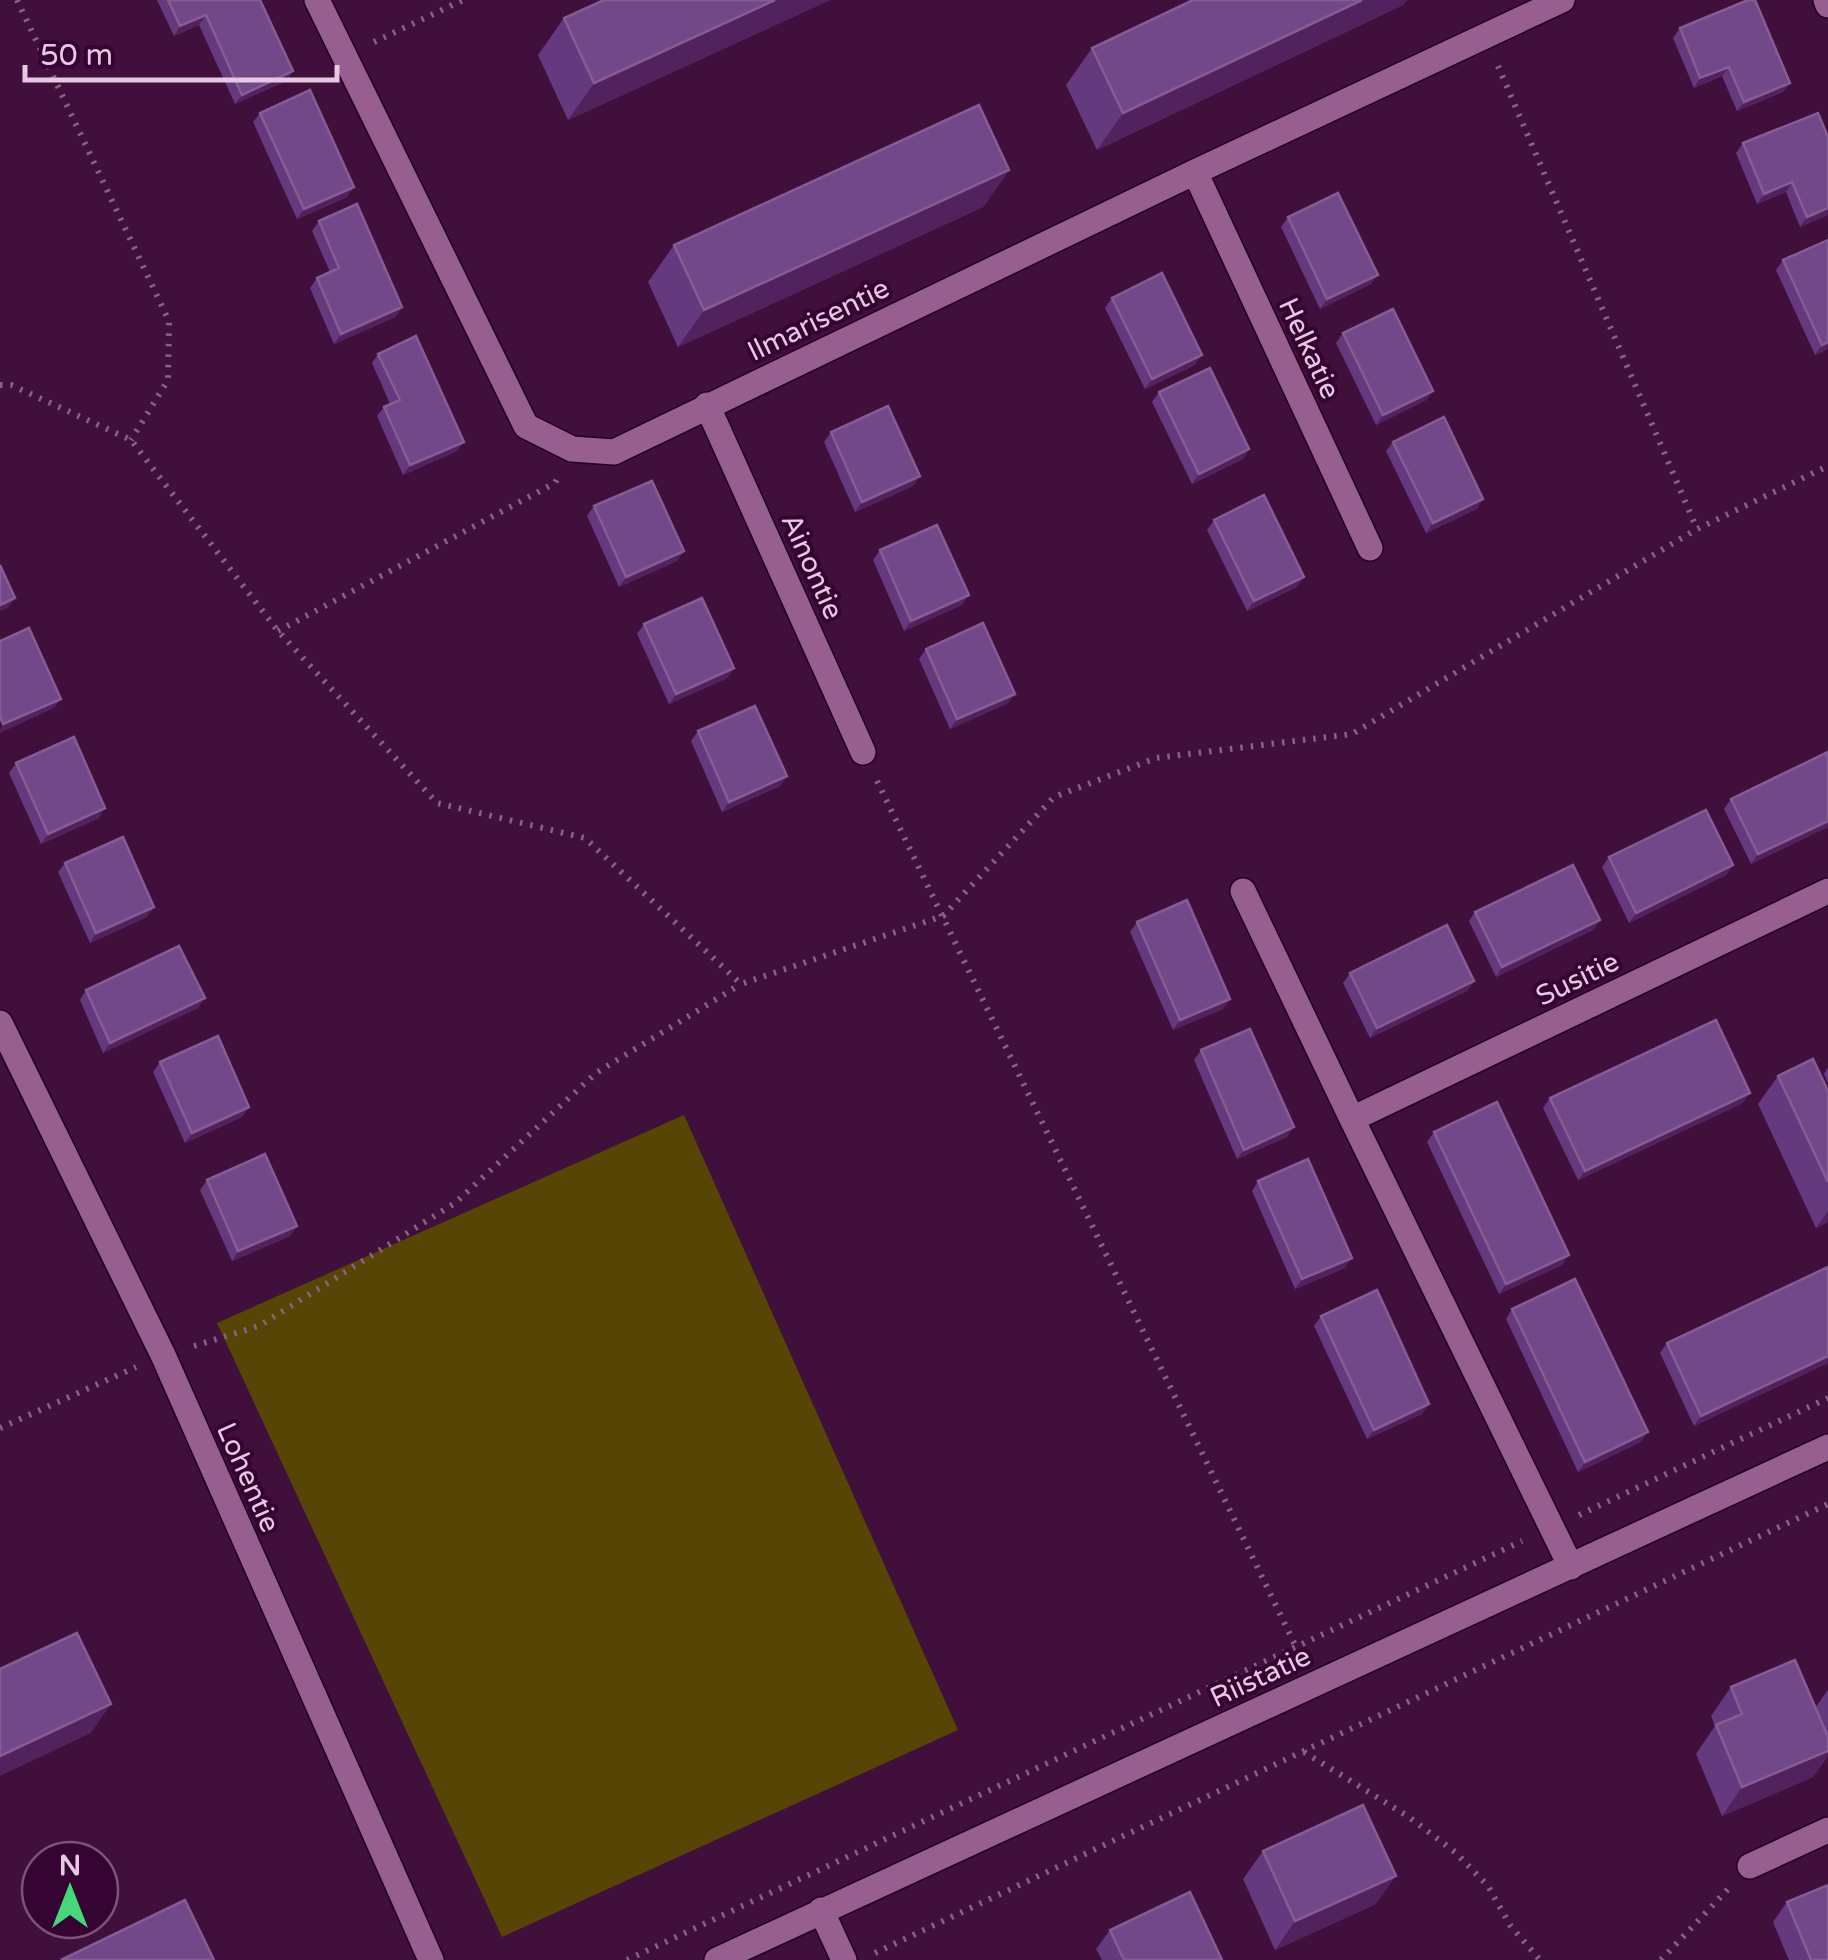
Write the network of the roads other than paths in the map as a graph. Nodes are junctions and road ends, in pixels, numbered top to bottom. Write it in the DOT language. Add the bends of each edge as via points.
graph roads {
  1 [pos="318,0"];
  2 [pos="1562,0"];
  3 [pos="1194,172"];
  4 [pos="707,404"];
  5 [pos="1370,548"];
  6 [pos="863,752"];
  7 [pos="1242,890"];
  8 [pos="1828,891"];
  9 [pos="0,1023"];
  10 [pos="1352,1119"];
  11 [pos="1828,1447"];
  12 [pos="1571,1567"];
  13 [pos="1828,1830"];
  14 [pos="1750,1866"];
  15 [pos="820,1910"];
  16 [pos="431,1960"];
  17 [pos="717,1960"];
  18 [pos="844,1960"];
  1 -- 4 [label="street, Ilmarisentie" via="526,426 572,449 614,452"];
  2 -- 3 [label="street, Ilmarisentie"];
  3 -- 4 [label="street, Ilmarisentie"];
  3 -- 5 [label="street, Helkatie"];
  4 -- 6 [label="street, Ainontie"];
  7 -- 10 [label="street"];
  8 -- 10 [label="street, Susitie"];
  9 -- 16 [label="street, Lohentie" via="162,1355"];
  10 -- 12 [label="street"];
  11 -- 12 [label="street, Riistatie"];
  12 -- 15 [label="street, Riistatie"];
  13 -- 14 [label="street"];
  15 -- 17 [label="street, Riistatie"];
  15 -- 18 [label="street"];
}
